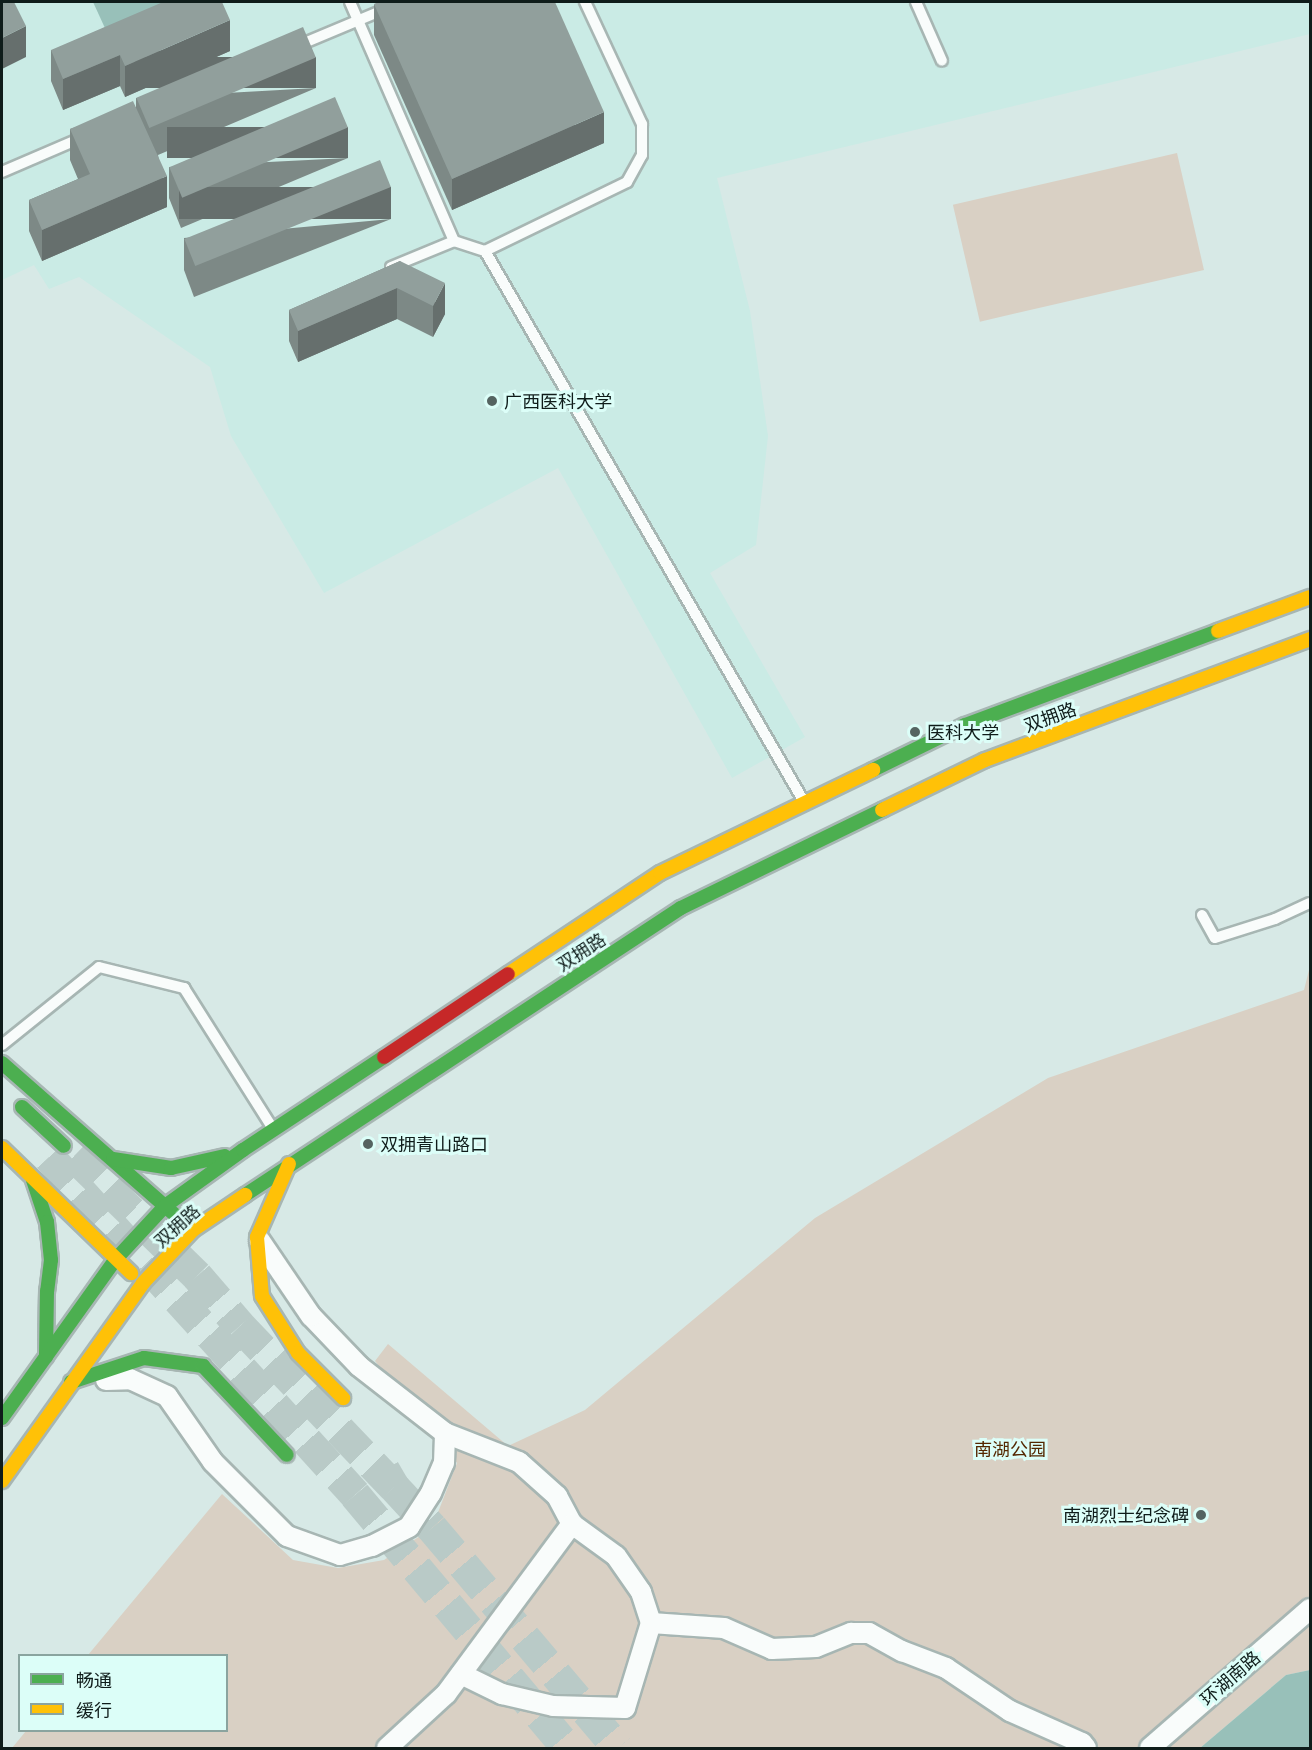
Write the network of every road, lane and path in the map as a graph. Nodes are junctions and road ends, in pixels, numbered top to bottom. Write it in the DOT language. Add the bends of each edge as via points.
graph roads {
  1 [pos="350,2"];
  2 [pos="402,2"];
  3 [pos="585,2"];
  4 [pos="916,2"];
  5 [pos="358,20"];
  6 [pos="282,52"];
  7 [pos="942,62"];
  8 [pos="88,135"];
  9 [pos="2,172"];
  10 [pos="454,241"];
  11 [pos="485,251"];
  12 [pos="377,273"];
  13 [pos="1311,597"];
  14 [pos="1311,639"];
  15 [pos="805,802"];
  16 [pos="1311,903"];
  17 [pos="1202,915"];
  18 [pos="2,1045"];
  19 [pos="2,1063"];
  20 [pos="9,1095"];
  21 [pos="273,1130"];
  22 [pos="64,1146"];
  23 [pos="2,1148"];
  24 [pos="243,1150"];
  25 [pos="113,1158"];
  26 [pos="289,1164"];
  27 [pos="32,1177"];
  28 [pos="165,1206"];
  29 [pos="193,1230"];
  30 [pos="257,1237"];
  31 [pos="116,1260"];
  32 [pos="143,1283"];
  33 [pos="46,1357"];
  34 [pos="71,1382"];
  35 [pos="344,1398"];
  36 [pos="2,1418"];
  37 [pos="445,1433"];
  38 [pos="287,1455"];
  39 [pos="2,1481"];
  40 [pos="572,1524"];
  41 [pos="1311,1609"];
  42 [pos="651,1623"];
  43 [pos="461,1674"];
  44 [pos="387,1749"];
  45 [pos="1086,1749"];
  46 [pos="1150,1749"];
  1 -- 5 [label="lane"];
  2 -- 5 [label="lane"];
  3 -- 11 [label="lane" via="642,124 642,155 627,182"];
  4 -- 7 [label="lane"];
  5 -- 6 [label="lane"];
  5 -- 10 [label="lane"];
  8 -- 9 [label="lane"];
  10 -- 11 [label="lane"];
  10 -- 12 [label="lane"];
  11 -- 15 [label="lane"];
  13 -- 15 [label="main road, 双拥路" via="965,725"];
  14 -- 26 [label="main road, 双拥路" via="985,760 681,908"];
  15 -- 21 [label="main road, 双拥路" via="660,873"];
  16 -- 17 [label="lane" via="1215,938"];
  18 -- 21 [label="lane" via="99,967 184,988"];
  19 -- 25 [label="main road"];
  20 -- 22 [label="main road"];
  21 -- 24 [label="main road, 双拥路"];
  23 -- 27 [label="main road"];
  24 -- 25 [label="main road" via="171,1168"];
  24 -- 28 [label="main road, 双拥路"];
  25 -- 28 [label="main road"];
  26 -- 29 [label="main road, 双拥路"];
  26 -- 30 [label="main road"];
  27 -- 31 [label="main road"];
  27 -- 33 [label="main road" via="47,1222 51,1260"];
  28 -- 29 [label="main road"];
  28 -- 31 [label="main road, 双拥路"];
  29 -- 32 [label="main road, 双拥路"];
  30 -- 35 [label="main road" via="262,1296 298,1353"];
  30 -- 37 [label="street" via="311,1316 359,1366"];
  31 -- 32 [label="main road"];
  31 -- 33 [label="main road, 双拥路"];
  32 -- 34 [label="main road, 双拥路"];
  33 -- 36 [label="main road, 双拥路"];
  34 -- 37 [label="street" via="130,1378 166,1396 213,1462 287,1536 340,1555 372,1546 409,1527 444,1463"];
  34 -- 38 [label="main road" via="144,1358 203,1366"];
  34 -- 39 [label="main road, 双拥路"];
  37 -- 40 [label="street" via="519,1462 557,1496"];
  40 -- 42 [label="street" via="615,1556 641,1592"];
  40 -- 43 [label="street"];
  41 -- 46 [label="street, 环湖南路"];
  42 -- 43 [label="street" via="625,1708 553,1707 502,1694"];
  42 -- 45 [label="street" via="724,1628 772,1648 816,1647 851,1633 869,1633 946,1668 1010,1711 1082,1743"];
  43 -- 44 [label="street" via="446,1694"];
}
